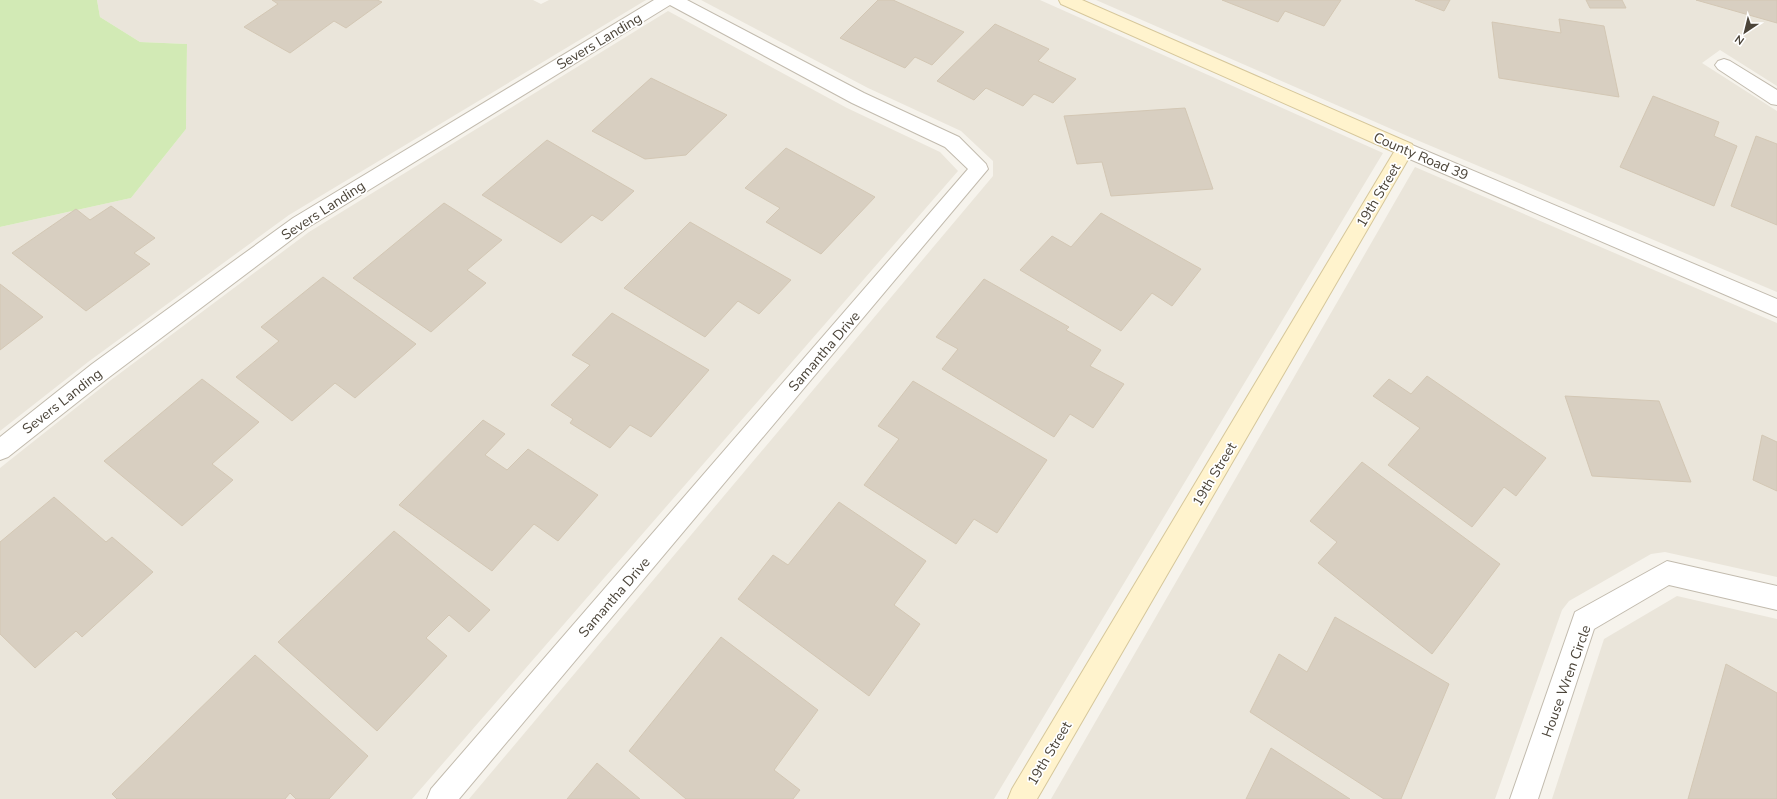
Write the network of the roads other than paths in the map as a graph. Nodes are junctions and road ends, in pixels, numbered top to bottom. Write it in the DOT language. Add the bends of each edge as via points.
graph roads {
  1 [pos="666,0"];
  2 [pos="674,0"];
  3 [pos="1067,0"];
  4 [pos="1724,65"];
  5 [pos="1777,99"];
  6 [pos="1406,149"];
  7 [pos="1777,308"];
  8 [pos="0,450"];
  9 [pos="1777,598"];
  10 [pos="441,799"];
  11 [pos="1022,799"];
  12 [pos="1524,799"];
  1 -- 8 [label="street, Severs Landing" via="300,223 100,371"];
  2 -- 10 [label="street, Samantha Drive" via="858,98 952,142 980,169"];
  3 -- 6 [label="street, County Road 39"];
  4 -- 5 [label="street"];
  6 -- 7 [label="street, County Road 39"];
  6 -- 11 [label="street, 19th Street"];
  9 -- 12 [label="street, House Wren Circle" via="1667,573 1584,622"];
}
